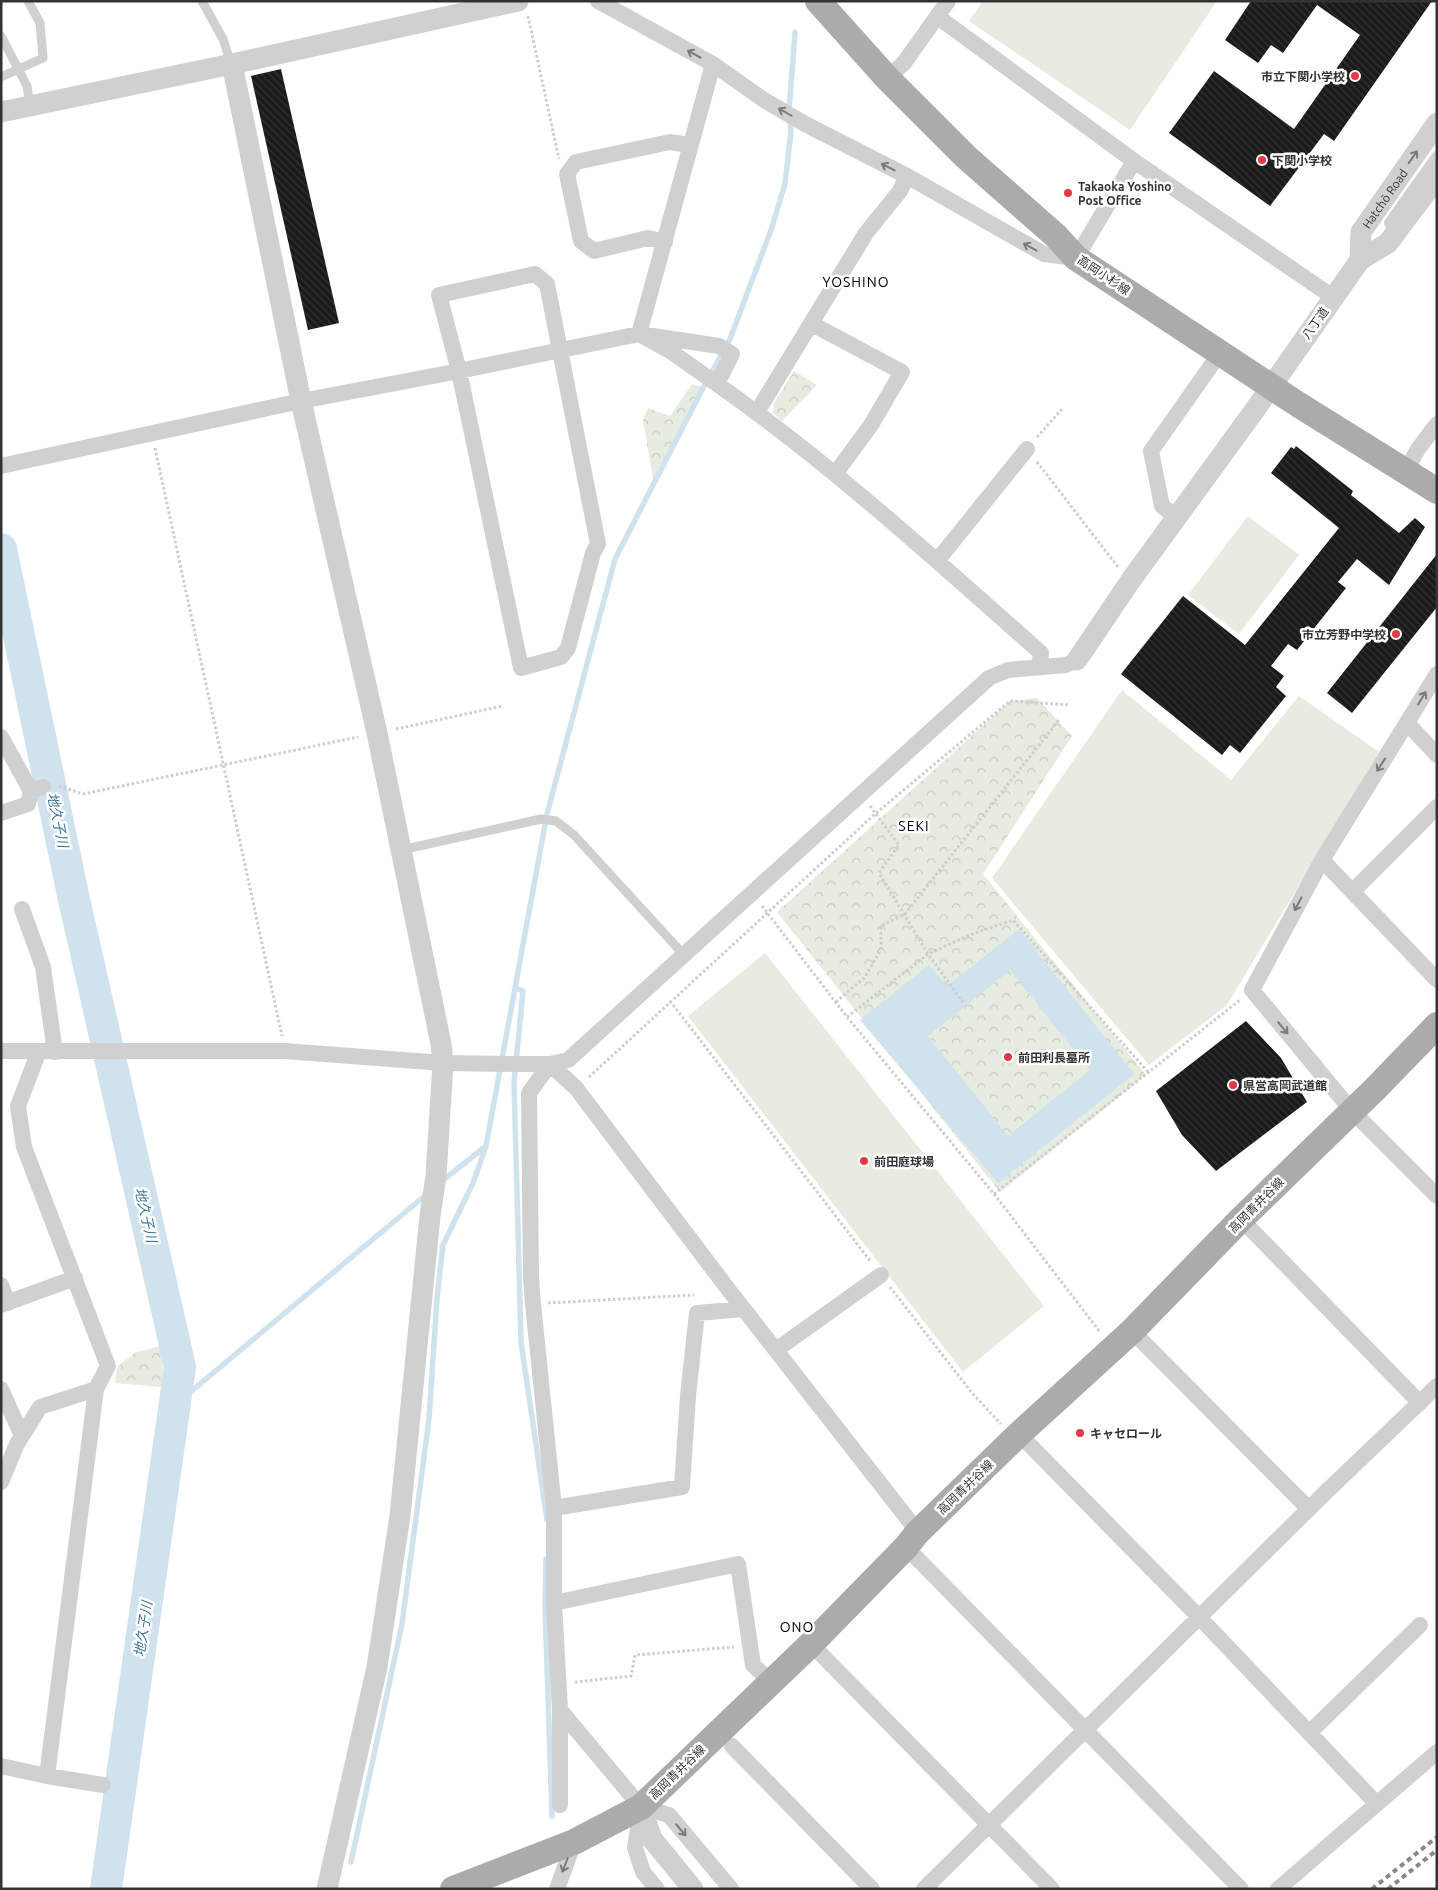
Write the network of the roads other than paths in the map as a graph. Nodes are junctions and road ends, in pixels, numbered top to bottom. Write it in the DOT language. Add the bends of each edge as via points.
graph roads {
  1 [pos="28,1"];
  2 [pos="202,1"];
  3 [pos="598,1"];
  4 [pos="818,1"];
  5 [pos="948,1"];
  6 [pos="522,6"];
  7 [pos="938,17"];
  8 [pos="1,36"];
  9 [pos="232,64"];
  10 [pos="713,64"];
  11 [pos="19,69"];
  12 [pos="1,77"];
  13 [pos="887,78"];
  14 [pos="30,106"];
  15 [pos="1,112"];
  16 [pos="1437,123"];
  17 [pos="690,145"];
  18 [pos="1437,157"];
  19 [pos="1134,161"];
  20 [pos="907,176"];
  21 [pos="1437,178"];
  22 [pos="665,242"];
  23 [pos="1367,254"];
  24 [pos="1076,258"];
  25 [pos="1333,297"];
  26 [pos="812,324"];
  27 [pos="639,334"];
  28 [pos="560,350"];
  29 [pos="1220,353"];
  30 [pos="459,371"];
  31 [pos="711,379"];
  32 [pos="1270,386"];
  33 [pos="301,401"];
  34 [pos="757,412"];
  35 [pos="1437,424"];
  36 [pos="1027,449"];
  37 [pos="1,466"];
  38 [pos="1406,471"];
  39 [pos="835,474"];
  40 [pos="1437,491"];
  41 [pos="1178,518"];
  42 [pos="937,561"];
  43 [pos="1077,660"];
  44 [pos="1039,667"];
  45 [pos="1437,674"];
  46 [pos="1406,723"];
  47 [pos="1,737"];
  48 [pos="1437,755"];
  49 [pos="1437,807"];
  50 [pos="1,813"];
  51 [pos="401,850"];
  52 [pos="1322,860"];
  53 [pos="1353,891"];
  54 [pos="22,909"];
  55 [pos="684,956"];
  56 [pos="1437,980"];
  57 [pos="1437,1025"];
  58 [pos="1,1051"];
  59 [pos="47,1052"];
  60 [pos="443,1063"];
  61 [pos="550,1064"];
  62 [pos="1352,1111"];
  63 [pos="1437,1196"];
  64 [pos="1241,1219"];
  65 [pos="881,1275"];
  66 [pos="76,1278"];
  67 [pos="1,1285"];
  68 [pos="5,1304"];
  69 [pos="744,1309"];
  70 [pos="1132,1331"];
  71 [pos="776,1350"];
  72 [pos="1437,1386"];
  73 [pos="96,1388"];
  74 [pos="1,1389"];
  75 [pos="1420,1402"];
  76 [pos="1010,1429"];
  77 [pos="22,1436"];
  78 [pos="1,1482"];
  79 [pos="554,1508"];
  80 [pos="1309,1509"];
  81 [pos="912,1539"];
  82 [pos="554,1603"];
  83 [pos="1199,1617"];
  84 [pos="1420,1625"];
  85 [pos="811,1644"];
  86 [pos="771,1682"];
  87 [pos="560,1710"];
  88 [pos="1085,1730"];
  89 [pos="1309,1733"];
  90 [pos="732,1746"];
  91 [pos="1437,1752"];
  92 [pos="1,1766"];
  93 [pos="47,1776"];
  94 [pos="103,1785"];
  95 [pos="1377,1804"];
  96 [pos="560,1805"];
  97 [pos="641,1807"];
  98 [pos="989,1825"];
  99 [pos="574,1842"];
  100 [pos="327,1889"];
  101 [pos="454,1889"];
  102 [pos="557,1889"];
  103 [pos="657,1889"];
  104 [pos="693,1889"];
  105 [pos="731,1889"];
  106 [pos="872,1889"];
  107 [pos="924,1889"];
  108 [pos="1052,1889"];
  109 [pos="1241,1889"];
  110 [pos="1278,1889"];
  1 -- 11 [label="lane" via="40,23 43,58"];
  2 -- 9 [label="lane" via="224,38"];
  10 -- 3 [label="street, one-way"];
  4 -- 13 [label="main road, 高岡小杉線"];
  5 -- 7 [label="street"];
  6 -- 9 [label="street"];
  7 -- 13 [label="street" via="904,63"];
  7 -- 19 [label="street"];
  8 -- 11 [label="lane"];
  9 -- 14 [label="street"];
  9 -- 33 [label="street"];
  10 -- 17 [label="street"];
  20 -- 10 [label="street, one-way" via="805,124"];
  11 -- 12 [label="lane"];
  11 -- 14 [label="lane" via="27,86"];
  13 -- 24 [label="main road, 高岡小杉線" via="966,157 1056,236"];
  14 -- 15 [label="street"];
  23 -- 16 [label="street, Hatchō Road, one-way" via="1361,232"];
  17 -- 22 [label="street"];
  17 -- 22 [label="street" via="670,142 576,162 567,174 581,241 594,251 648,238"];
  18 -- 23 [label="street"];
  19 -- 24 [label="street"];
  19 -- 25 [label="street"];
  24 -- 20 [label="street, one-way" via="1044,254"];
  20 -- 26 [label="street" via="900,191 866,233"];
  21 -- 23 [label="street" via="1388,243"];
  22 -- 27 [label="street"];
  23 -- 25 [label="street, 八丁道"];
  24 -- 29 [label="main road, 高岡小杉線"];
  25 -- 32 [label="street, 八丁道"];
  26 -- 34 [label="street"];
  26 -- 39 [label="street" via="902,372 871,425"];
  27 -- 28 [label="street"];
  27 -- 31 [label="street"];
  27 -- 31 [label="street" via="724,349 732,354"];
  28 -- 30 [label="street"];
  28 -- 30 [label="street" via="547,284 536,274 439,295"];
  28 -- 30 [label="street" via="598,544 568,648 561,657 522,668"];
  29 -- 32 [label="main road, 高岡小杉線"];
  29 -- 41 [label="street" via="1152,451 1162,506"];
  30 -- 33 [label="street"];
  31 -- 34 [label="street"];
  32 -- 38 [label="main road, 高岡小杉線"];
  32 -- 41 [label="street, 八丁道"];
  33 -- 37 [label="street"];
  33 -- 51 [label="street"];
  34 -- 39 [label="street"];
  35 -- 38 [label="street"];
  36 -- 42 [label="street"];
  38 -- 40 [label="main road, 高岡小杉線"];
  39 -- 42 [label="street"];
  41 -- 43 [label="street, 八丁道"];
  42 -- 44 [label="street" via="1041,653"];
  43 -- 44 [label="street" via="1066,665"];
  44 -- 55 [label="street" via="1008,670 989,678"];
  46 -- 45 [label="street, one-way"];
  46 -- 48 [label="street"];
  46 -- 52 [label="street, one-way"];
  47 -- 50 [label="street" via="43,788 28,804"];
  49 -- 53 [label="street"];
  51 -- 55 [label="lane" via="541,819 556,821 574,835"];
  51 -- 60 [label="street"];
  52 -- 53 [label="street"];
  52 -- 62 [label="street, one-way" via="1252,990"];
  53 -- 56 [label="street"];
  54 -- 59 [label="street" via="43,968"];
  55 -- 61 [label="street" via="568,1060"];
  57 -- 62 [label="main road, 高岡青井谷線"];
  58 -- 59 [label="street"];
  59 -- 60 [label="street" via="285,1052"];
  59 -- 66 [label="street" via="18,1106 24,1146"];
  60 -- 61 [label="street"];
  60 -- 100 [label="street" via="436,1176 400,1516 379,1658"];
  61 -- 69 [label="street" via="576,1088"];
  61 -- 79 [label="street" via="529,1093 533,1304"];
  62 -- 63 [label="street"];
  62 -- 64 [label="main road, 高岡青井谷線"];
  64 -- 70 [label="main road, 高岡青井谷線"];
  64 -- 75 [label="street"];
  65 -- 71 [label="street"];
  66 -- 68 [label="street"];
  66 -- 73 [label="street" via="108,1366"];
  67 -- 68 [label="street"];
  69 -- 71 [label="street"];
  69 -- 79 [label="street" via="697,1313 682,1487"];
  70 -- 76 [label="main road, 高岡青井谷線"];
  70 -- 80 [label="street"];
  71 -- 81 [label="street"];
  72 -- 75 [label="street"];
  73 -- 77 [label="street" via="40,1407"];
  73 -- 93 [label="street"];
  74 -- 77 [label="street"];
  75 -- 80 [label="street"];
  76 -- 81 [label="main road, 高岡青井谷線"];
  76 -- 83 [label="street"];
  77 -- 78 [label="street"];
  79 -- 82 [label="street"];
  80 -- 83 [label="street"];
  81 -- 85 [label="main road, 高岡青井谷線"];
  81 -- 88 [label="street"];
  82 -- 86 [label="street" via="738,1564 754,1665"];
  82 -- 87 [label="street"];
  83 -- 88 [label="street"];
  83 -- 89 [label="street"];
  84 -- 89 [label="street"];
  85 -- 86 [label="main road, 高岡青井谷線"];
  85 -- 98 [label="street"];
  86 -- 97 [label="main road, 高岡青井谷線"];
  87 -- 96 [label="street"];
  87 -- 97 [label="street"];
  88 -- 98 [label="street"];
  88 -- 109 [label="street"];
  89 -- 95 [label="street"];
  90 -- 106 [label="street"];
  91 -- 95 [label="street"];
  92 -- 93 [label="street"];
  93 -- 94 [label="street"];
  95 -- 110 [label="street"];
  97 -- 99 [label="main road, 高岡青井谷線"];
  97 -- 103 [label="street" via="635,1848 643,1872"];
  97 -- 104 [label="street" via="652,1839"];
  97 -- 105 [label="street, one-way" via="669,1815"];
  98 -- 107 [label="street"];
  98 -- 108 [label="street"];
  99 -- 101 [label="main road, 高岡青井谷線"];
  99 -- 102 [label="street, one-way"];
}
